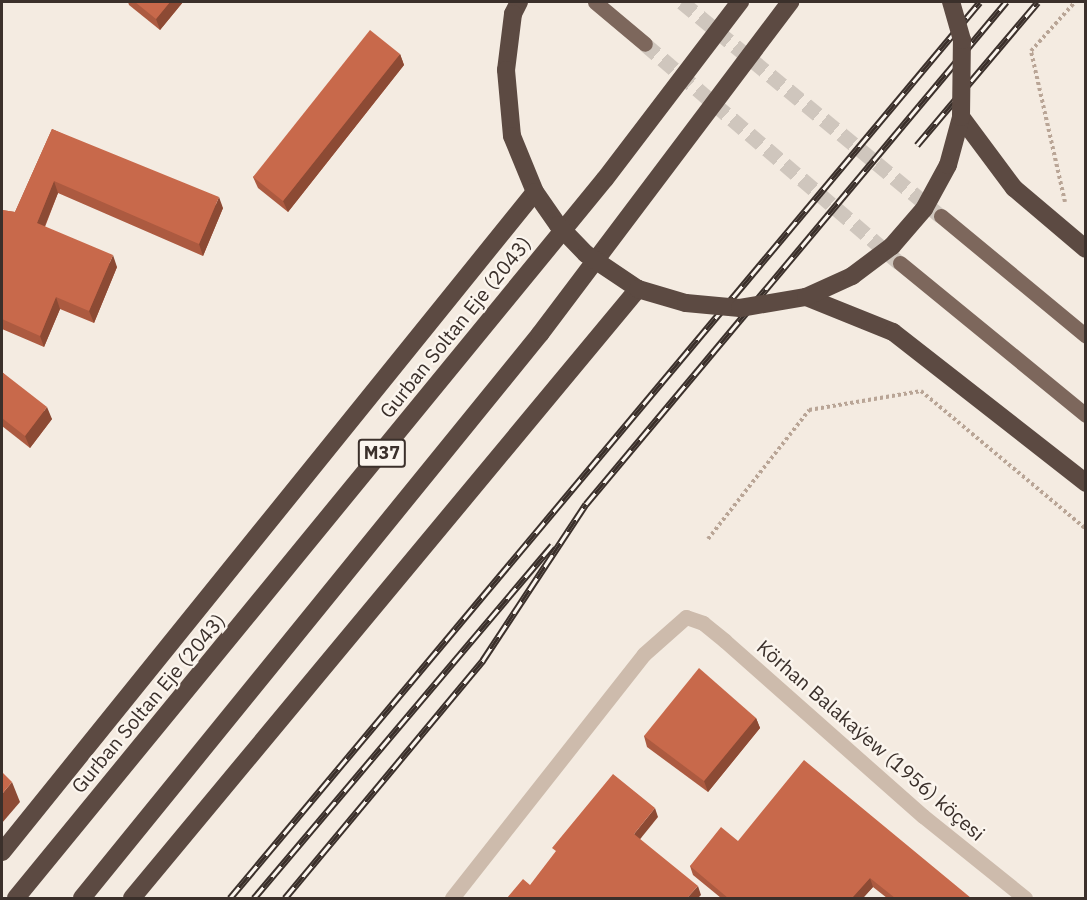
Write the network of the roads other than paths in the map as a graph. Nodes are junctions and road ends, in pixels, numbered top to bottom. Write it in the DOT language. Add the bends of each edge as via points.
graph roads {
  1 [pos="595,2"];
  2 [pos="740,2"];
  3 [pos="790,2"];
  4 [pos="951,2"];
  5 [pos="512,6"];
  6 [pos="645,44"];
  7 [pos="962,117"];
  8 [pos="535,192"];
  9 [pos="941,216"];
  10 [pos="1086,249"];
  11 [pos="900,263"];
  12 [pos="638,290"];
  13 [pos="807,297"];
  14 [pos="1086,336"];
  15 [pos="1086,415"];
  16 [pos="1086,483"];
  17 [pos="2,852"];
  18 [pos="16,898"];
  19 [pos="82,898"];
  20 [pos="132,898"];
  21 [pos="452,898"];
  22 [pos="1025,898"];
  1 -- 6 [label="main road"];
  2 -- 18 [label="highway, Gurban Soltan Eje (2043) / M37" via="606,179"];
  3 -- 19 [label="highway" via="540,334"];
  4 -- 7 [label="highway, bridge" via="962,40"];
  5 -- 8 [label="highway, bridge" via="506,70 512,136"];
  7 -- 10 [label="highway" via="1014,188"];
  7 -- 13 [label="highway, bridge" via="948,165 924,209 892,246 852,276"];
  8 -- 12 [label="highway, bridge" via="558,225 586,254"];
  8 -- 17 [label="highway"];
  9 -- 14 [label="main road"];
  11 -- 15 [label="main road"];
  12 -- 13 [label="highway, bridge" via="686,303 740,308"];
  12 -- 20 [label="highway"];
  13 -- 16 [label="highway" via="894,332"];
  21 -- 22 [label="street, Körhan Balakaýew (1956) köçesi" via="644,654 686,617 704,623 923,816"];
}
